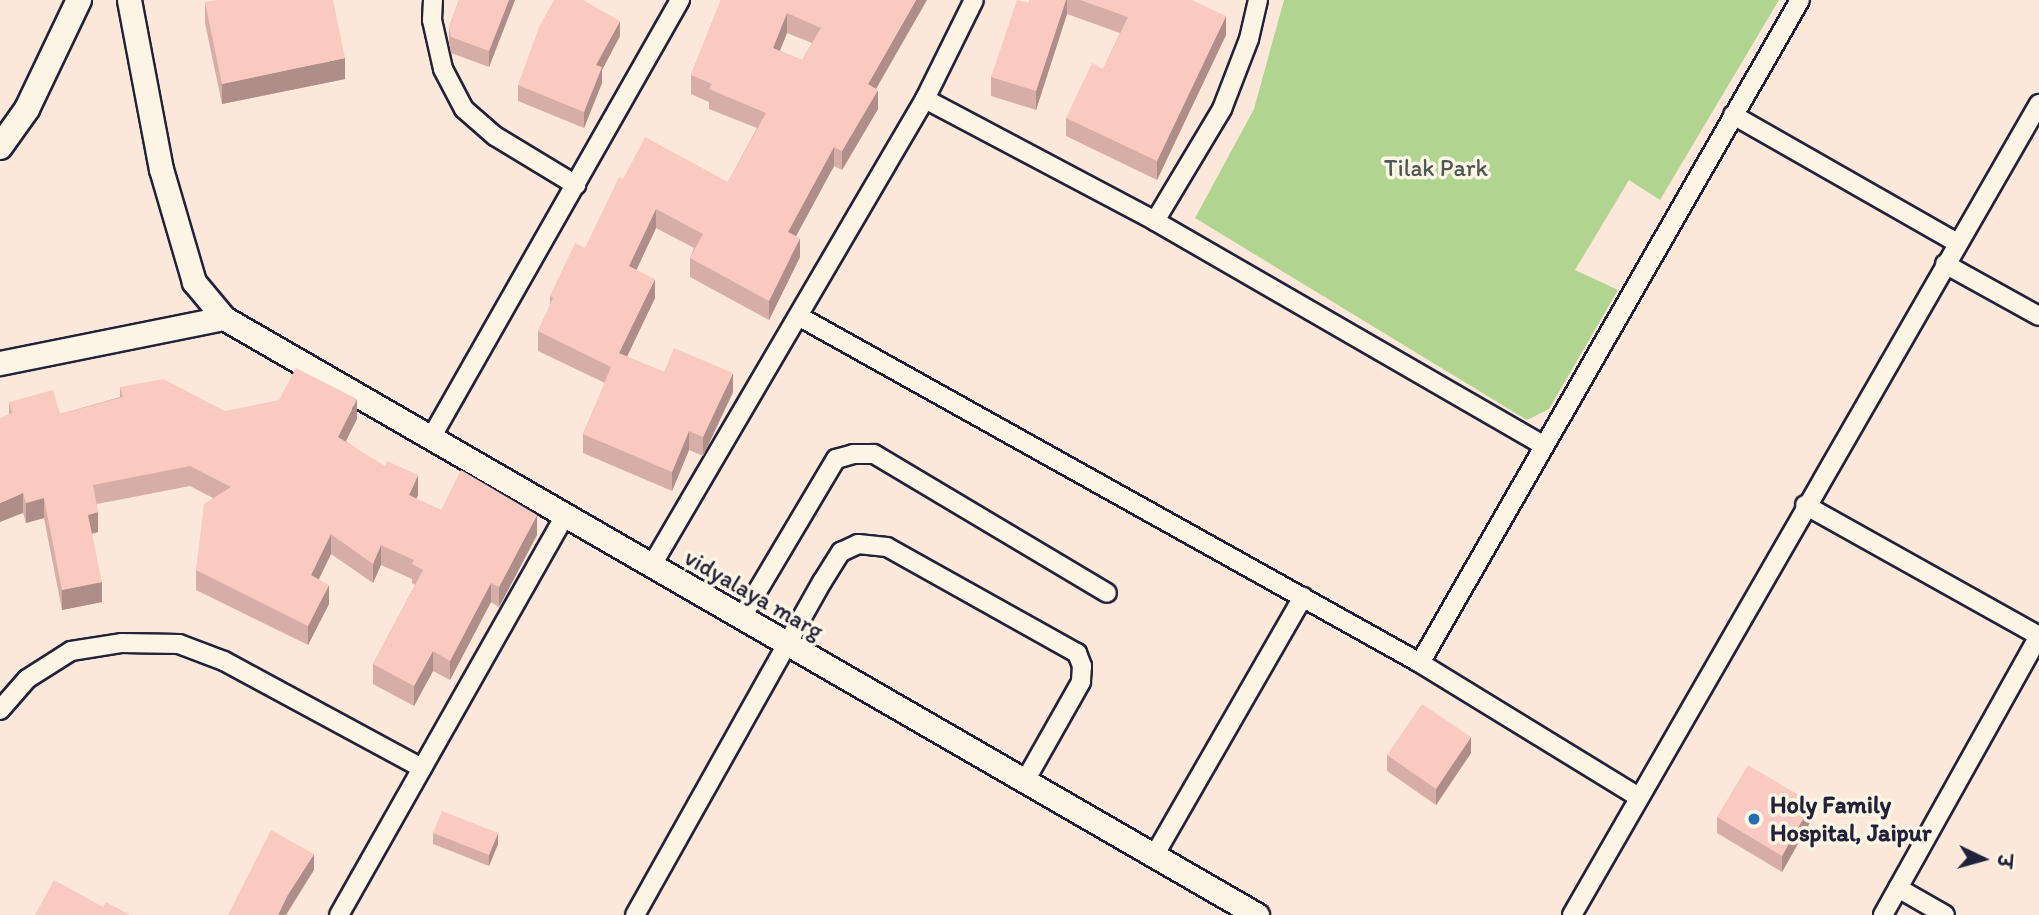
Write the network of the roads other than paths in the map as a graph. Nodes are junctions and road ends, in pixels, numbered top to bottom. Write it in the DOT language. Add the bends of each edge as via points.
graph roads {
  1 [pos="79,0"];
  2 [pos="129,0"];
  3 [pos="433,0"];
  4 [pos="680,0"];
  5 [pos="974,0"];
  6 [pos="1258,0"];
  7 [pos="1800,0"];
  8 [pos="925,99"];
  9 [pos="2039,104"];
  10 [pos="1733,116"];
  11 [pos="0,147"];
  12 [pos="576,185"];
  13 [pos="1155,221"];
  14 [pos="1956,242"];
  15 [pos="1945,264"];
  16 [pos="2039,316"];
  17 [pos="800,317"];
  18 [pos="224,318"];
  19 [pos="0,363"];
  20 [pos="432,438"];
  21 [pos="1544,446"];
  22 [pos="1805,505"];
  23 [pos="565,515"];
  24 [pos="652,565"];
  25 [pos="1107,593"];
  26 [pos="1303,597"];
  27 [pos="742,617"];
  28 [pos="2039,636"];
  29 [pos="787,643"];
  30 [pos="1420,663"];
  31 [pos="0,710"];
  32 [pos="422,768"];
  33 [pos="1025,781"];
  34 [pos="1639,797"];
  35 [pos="1154,856"];
  36 [pos="1898,888"];
  37 [pos="339,915"];
  38 [pos="635,915"];
  39 [pos="1257,915"];
  40 [pos="1572,915"];
  41 [pos="1883,915"];
  42 [pos="1945,915"];
  1 -- 11 [label="main road" via="27,108"];
  2 -- 18 [label="street" via="161,169 194,282"];
  3 -- 12 [label="street" via="432,20 443,69 464,109 495,136"];
  4 -- 12 [label="street"];
  5 -- 8 [label="street"];
  6 -- 13 [label="street" via="1249,39 1222,108"];
  7 -- 10 [label="street"];
  8 -- 13 [label="street"];
  8 -- 17 [label="street"];
  9 -- 14 [label="street"];
  10 -- 14 [label="street"];
  10 -- 21 [label="street"];
  12 -- 20 [label="street"];
  13 -- 21 [label="street"];
  14 -- 15 [label="street"];
  15 -- 16 [label="street"];
  15 -- 22 [label="street"];
  17 -- 24 [label="street"];
  17 -- 26 [label="street"];
  18 -- 19 [label="street"];
  18 -- 20 [label="street, vidyalaya marg"];
  20 -- 23 [label="street, vidyalaya marg"];
  21 -- 30 [label="street"];
  22 -- 28 [label="street"];
  22 -- 34 [label="street"];
  23 -- 24 [label="street, vidyalaya marg"];
  23 -- 32 [label="street"];
  24 -- 27 [label="street, vidyalaya marg"];
  25 -- 27 [label="street" via="874,454 853,454 836,459"];
  26 -- 30 [label="street"];
  26 -- 35 [label="street"];
  27 -- 29 [label="street, vidyalaya marg"];
  28 -- 36 [label="street"];
  29 -- 33 [label="street, vidyalaya marg"];
  29 -- 33 [label="street" via="841,552 858,544 887,547 980,596 1077,653 1082,666 1081,682"];
  29 -- 38 [label="street"];
  30 -- 34 [label="street"];
  31 -- 32 [label="street" via="27,678 71,651 122,643 179,644 224,661"];
  32 -- 37 [label="street"];
  33 -- 35 [label="street, vidyalaya marg"];
  34 -- 40 [label="street"];
  35 -- 39 [label="street, vidyalaya marg"];
  36 -- 41 [label="street"];
  36 -- 42 [label="street"];
}
